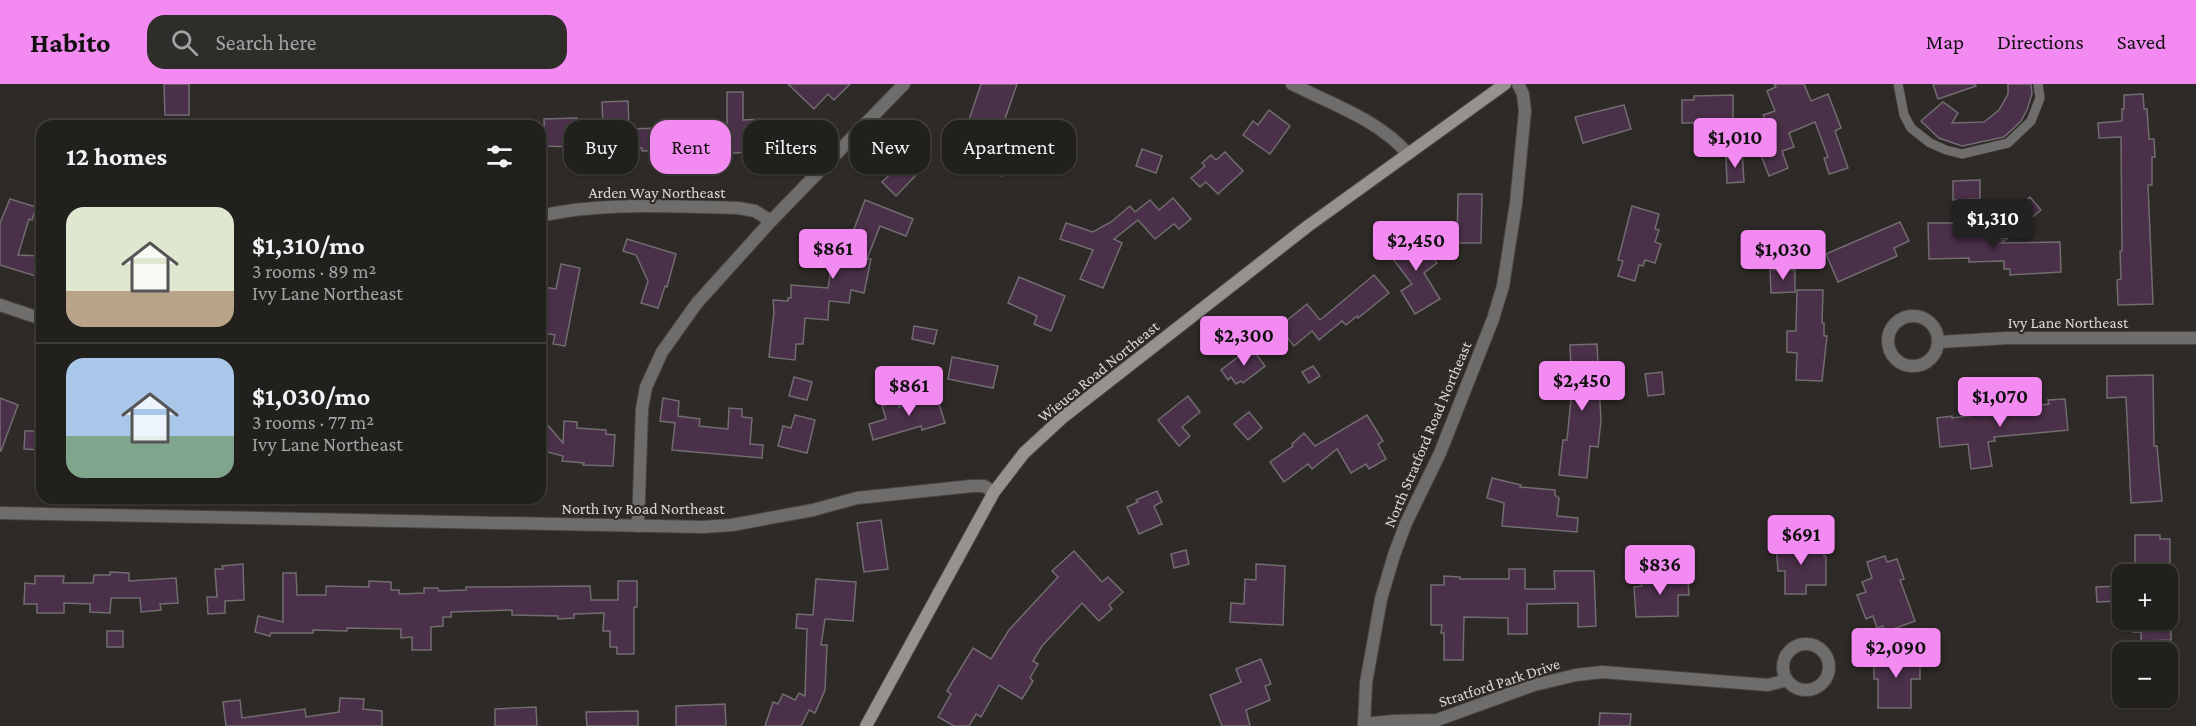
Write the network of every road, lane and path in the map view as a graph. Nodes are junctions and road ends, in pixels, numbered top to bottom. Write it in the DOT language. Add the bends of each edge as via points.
graph roads {
  1 [pos="904,84"];
  2 [pos="1292,84"];
  3 [pos="1506,84"];
  4 [pos="1518,84"];
  5 [pos="1898,84"];
  6 [pos="2038,84"];
  7 [pos="1408,154"];
  8 [pos="546,215"];
  9 [pos="771,221"];
  10 [pos="0,304"];
  11 [pos="36,317"];
  12 [pos="2196,338"];
  13 [pos="1939,342"];
  14 [pos="993,492"];
  15 [pos="0,513"];
  16 [pos="638,526"];
  17 [pos="1787,680"];
  18 [pos="1364,725"];
  19 [pos="866,726"];
  1 -- 9 [label="street"];
  2 -- 7 [label="street" via="1380,128"];
  3 -- 7 [label="street, Wieuca Road Northeast"];
  4 -- 18 [label="street, North Stratford Road Northeast" via="1525,111 1503,286 1440,453 1394,555 1366,683"];
  5 -- 6 [label="lane" via="1904,115 1911,128 1930,143 1962,154 2008,143 2031,121 2040,98"];
  7 -- 14 [label="street, Wieuca Road Northeast" via="1308,226 1062,418 1024,453"];
  8 -- 9 [label="street, Arden Way Northeast" via="615,206 727,208 755,212"];
  9 -- 16 [label="street" via="697,303 652,370 642,409"];
  10 -- 11 [label="street"];
  12 -- 13 [label="street, Ivy Lane Northeast"];
  13 -- 13 [label="street" via="1935,328 1916,318 1899,321 1888,342 1894,358 1915,365 1927,361"];
  14 -- 16 [label="street, North Ivy Road Northeast" via="984,486 972,486 857,498 732,525"];
  14 -- 19 [label="street, Wieuca Road Northeast"];
  15 -- 16 [label="street, North Ivy Road Northeast"];
  17 -- 18 [label="street, Stratford Park Drive" via="1768,685 1602,672 1534,685 1437,720"];
}
